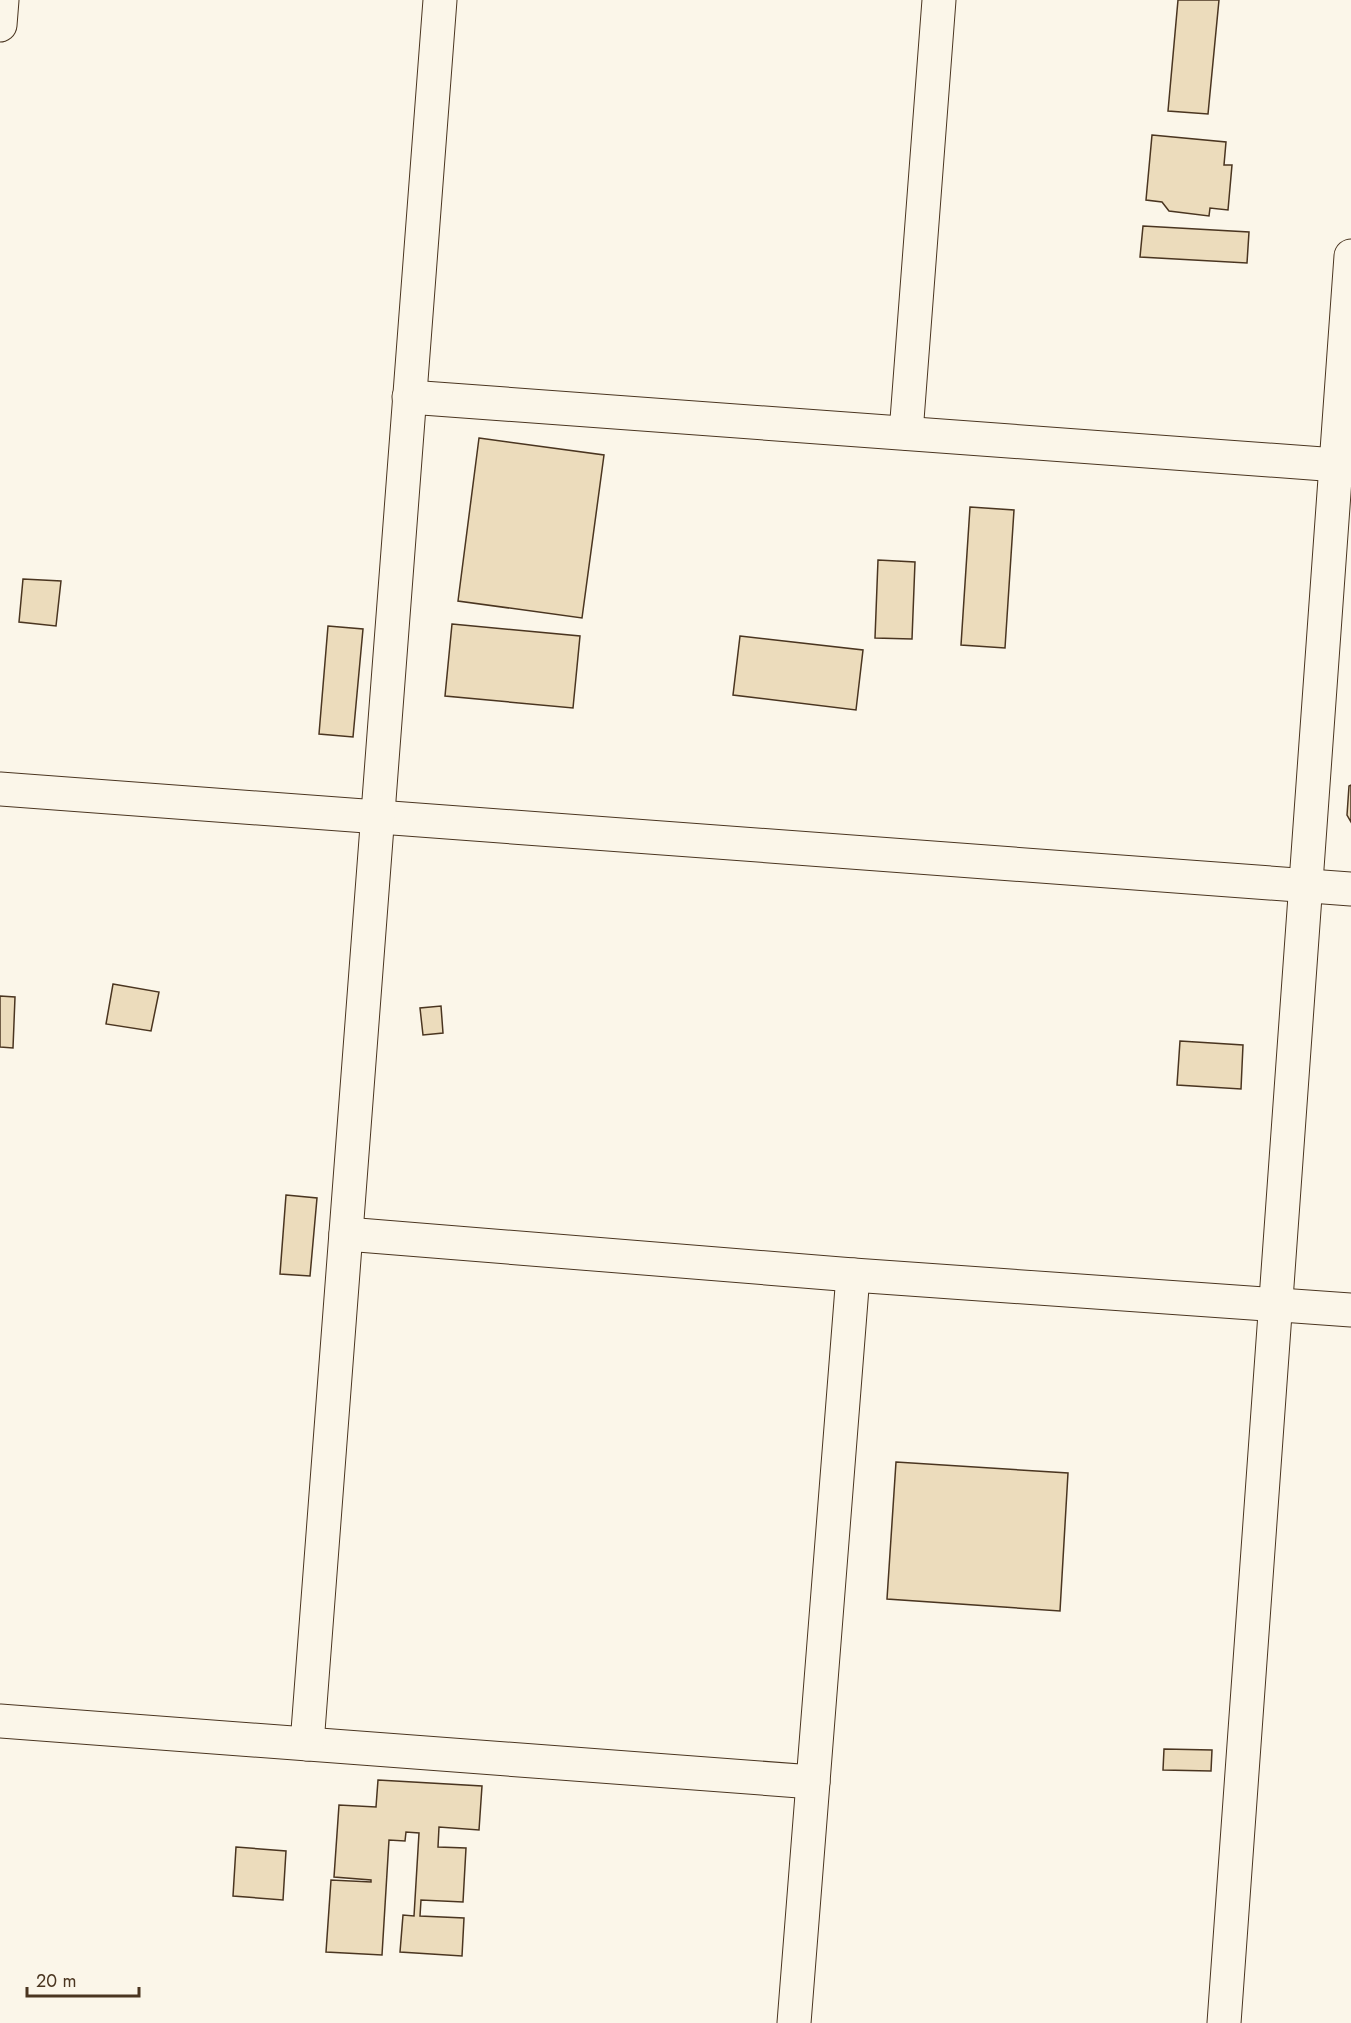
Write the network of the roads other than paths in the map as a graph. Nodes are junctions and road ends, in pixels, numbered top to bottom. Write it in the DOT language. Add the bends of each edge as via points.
graph roads {
  1 [pos="2,0"];
  2 [pos="440,0"];
  3 [pos="939,0"];
  4 [pos="0,25"];
  5 [pos="1351,256"];
  6 [pos="409,397"];
  7 [pos="906,434"];
  8 [pos="1344,466"];
  9 [pos="0,789"];
  10 [pos="378,817"];
  11 [pos="1305,885"];
  12 [pos="1351,889"];
  13 [pos="346,1234"];
  14 [pos="853,1275"];
  15 [pos="1276,1304"];
  16 [pos="1351,1310"];
  17 [pos="0,1721"];
  18 [pos="307,1744"];
  19 [pos="813,1782"];
  20 [pos="794,2023"];
  21 [pos="1224,2023"];
  1 -- 4 [label="street"];
  2 -- 6 [label="street"];
  3 -- 7 [label="street"];
  5 -- 8 [label="street"];
  6 -- 7 [label="street"];
  6 -- 10 [label="street"];
  7 -- 8 [label="street"];
  8 -- 11 [label="street"];
  9 -- 10 [label="street"];
  10 -- 11 [label="street"];
  10 -- 13 [label="street"];
  11 -- 12 [label="street"];
  11 -- 15 [label="street"];
  13 -- 14 [label="street"];
  13 -- 18 [label="street"];
  14 -- 15 [label="street"];
  14 -- 19 [label="street"];
  15 -- 16 [label="street"];
  15 -- 21 [label="street"];
  17 -- 18 [label="street"];
  18 -- 19 [label="street"];
  19 -- 20 [label="street"];
}
